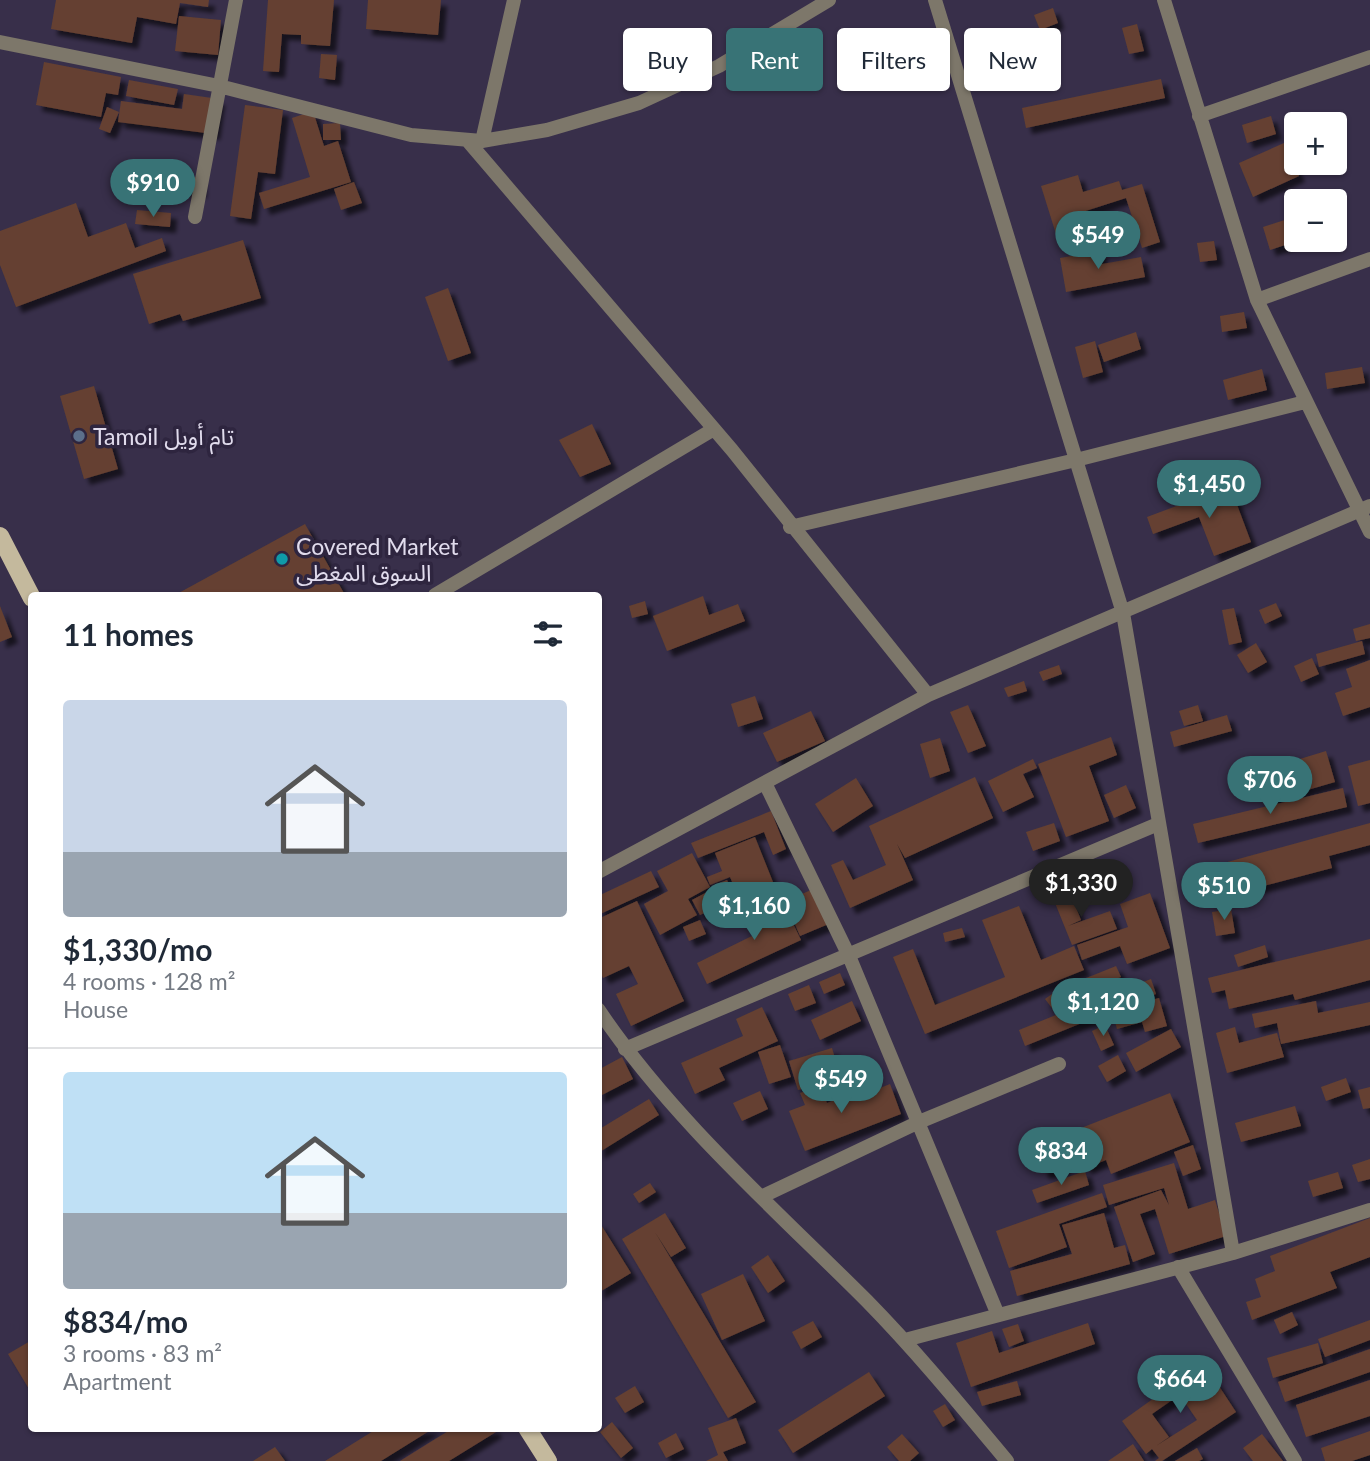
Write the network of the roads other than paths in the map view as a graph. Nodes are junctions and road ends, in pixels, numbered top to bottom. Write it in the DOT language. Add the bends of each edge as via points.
graph roads {
  1 [pos="236,0"];
  2 [pos="514,0"];
  3 [pos="829,0"];
  4 [pos="935,0"];
  5 [pos="1164,0"];
  6 [pos="0,42"];
  7 [pos="1370,57"];
  8 [pos="219,86"];
  9 [pos="1199,116"];
  10 [pos="475,141"];
  11 [pos="195,217"];
  12 [pos="1370,259"];
  13 [pos="1257,300"];
  14 [pos="1305,402"];
  15 [pos="714,429"];
  16 [pos="1076,460"];
  17 [pos="1365,508"];
  18 [pos="790,527"];
  19 [pos="1370,532"];
  20 [pos="1,539"];
  21 [pos="29,592"];
  22 [pos="440,592"];
  23 [pos="1123,613"];
  24 [pos="928,695"];
  25 [pos="765,783"];
  26 [pos="1158,824"];
  27 [pos="602,870"];
  28 [pos="849,956"];
  29 [pos="602,1015"];
  30 [pos="625,1049"];
  31 [pos="1059,1064"];
  32 [pos="919,1122"];
  33 [pos="761,1197"];
  34 [pos="1370,1210"];
  35 [pos="1233,1253"];
  36 [pos="1178,1267"];
  37 [pos="998,1315"];
  38 [pos="905,1340"];
  39 [pos="530,1432"];
  40 [pos="548,1461"];
  41 [pos="1007,1461"];
  42 [pos="1295,1461"];
  1 -- 8 [label="street"];
  2 -- 10 [label="street"];
  3 -- 10 [label="street" via="719,66 639,103 547,130"];
  4 -- 16 [label="street"];
  5 -- 9 [label="street"];
  6 -- 8 [label="street"];
  7 -- 9 [label="street"];
  8 -- 10 [label="street" via="411,135"];
  8 -- 11 [label="street"];
  9 -- 13 [label="street"];
  10 -- 15 [label="street"];
  12 -- 13 [label="street"];
  13 -- 14 [label="street"];
  14 -- 16 [label="street"];
  14 -- 17 [label="street"];
  15 -- 18 [label="street"];
  15 -- 22 [label="street"];
  16 -- 18 [label="street"];
  16 -- 23 [label="street"];
  17 -- 19 [label="street"];
  17 -- 23 [label="street"];
  18 -- 24 [label="street"];
  20 -- 21 [label="main road"];
  23 -- 24 [label="street"];
  23 -- 26 [label="street"];
  24 -- 25 [label="street"];
  25 -- 27 [label="street"];
  25 -- 28 [label="street"];
  26 -- 28 [label="street"];
  26 -- 35 [label="street"];
  28 -- 30 [label="street"];
  28 -- 32 [label="street"];
  29 -- 30 [label="street"];
  30 -- 33 [label="street"];
  31 -- 32 [label="street"];
  32 -- 33 [label="street"];
  32 -- 37 [label="street"];
  33 -- 38 [label="street"];
  34 -- 35 [label="street"];
  35 -- 36 [label="street"];
  36 -- 37 [label="street"];
  36 -- 42 [label="street"];
  37 -- 38 [label="street"];
  38 -- 41 [label="street"];
  39 -- 40 [label="main road"];
}
